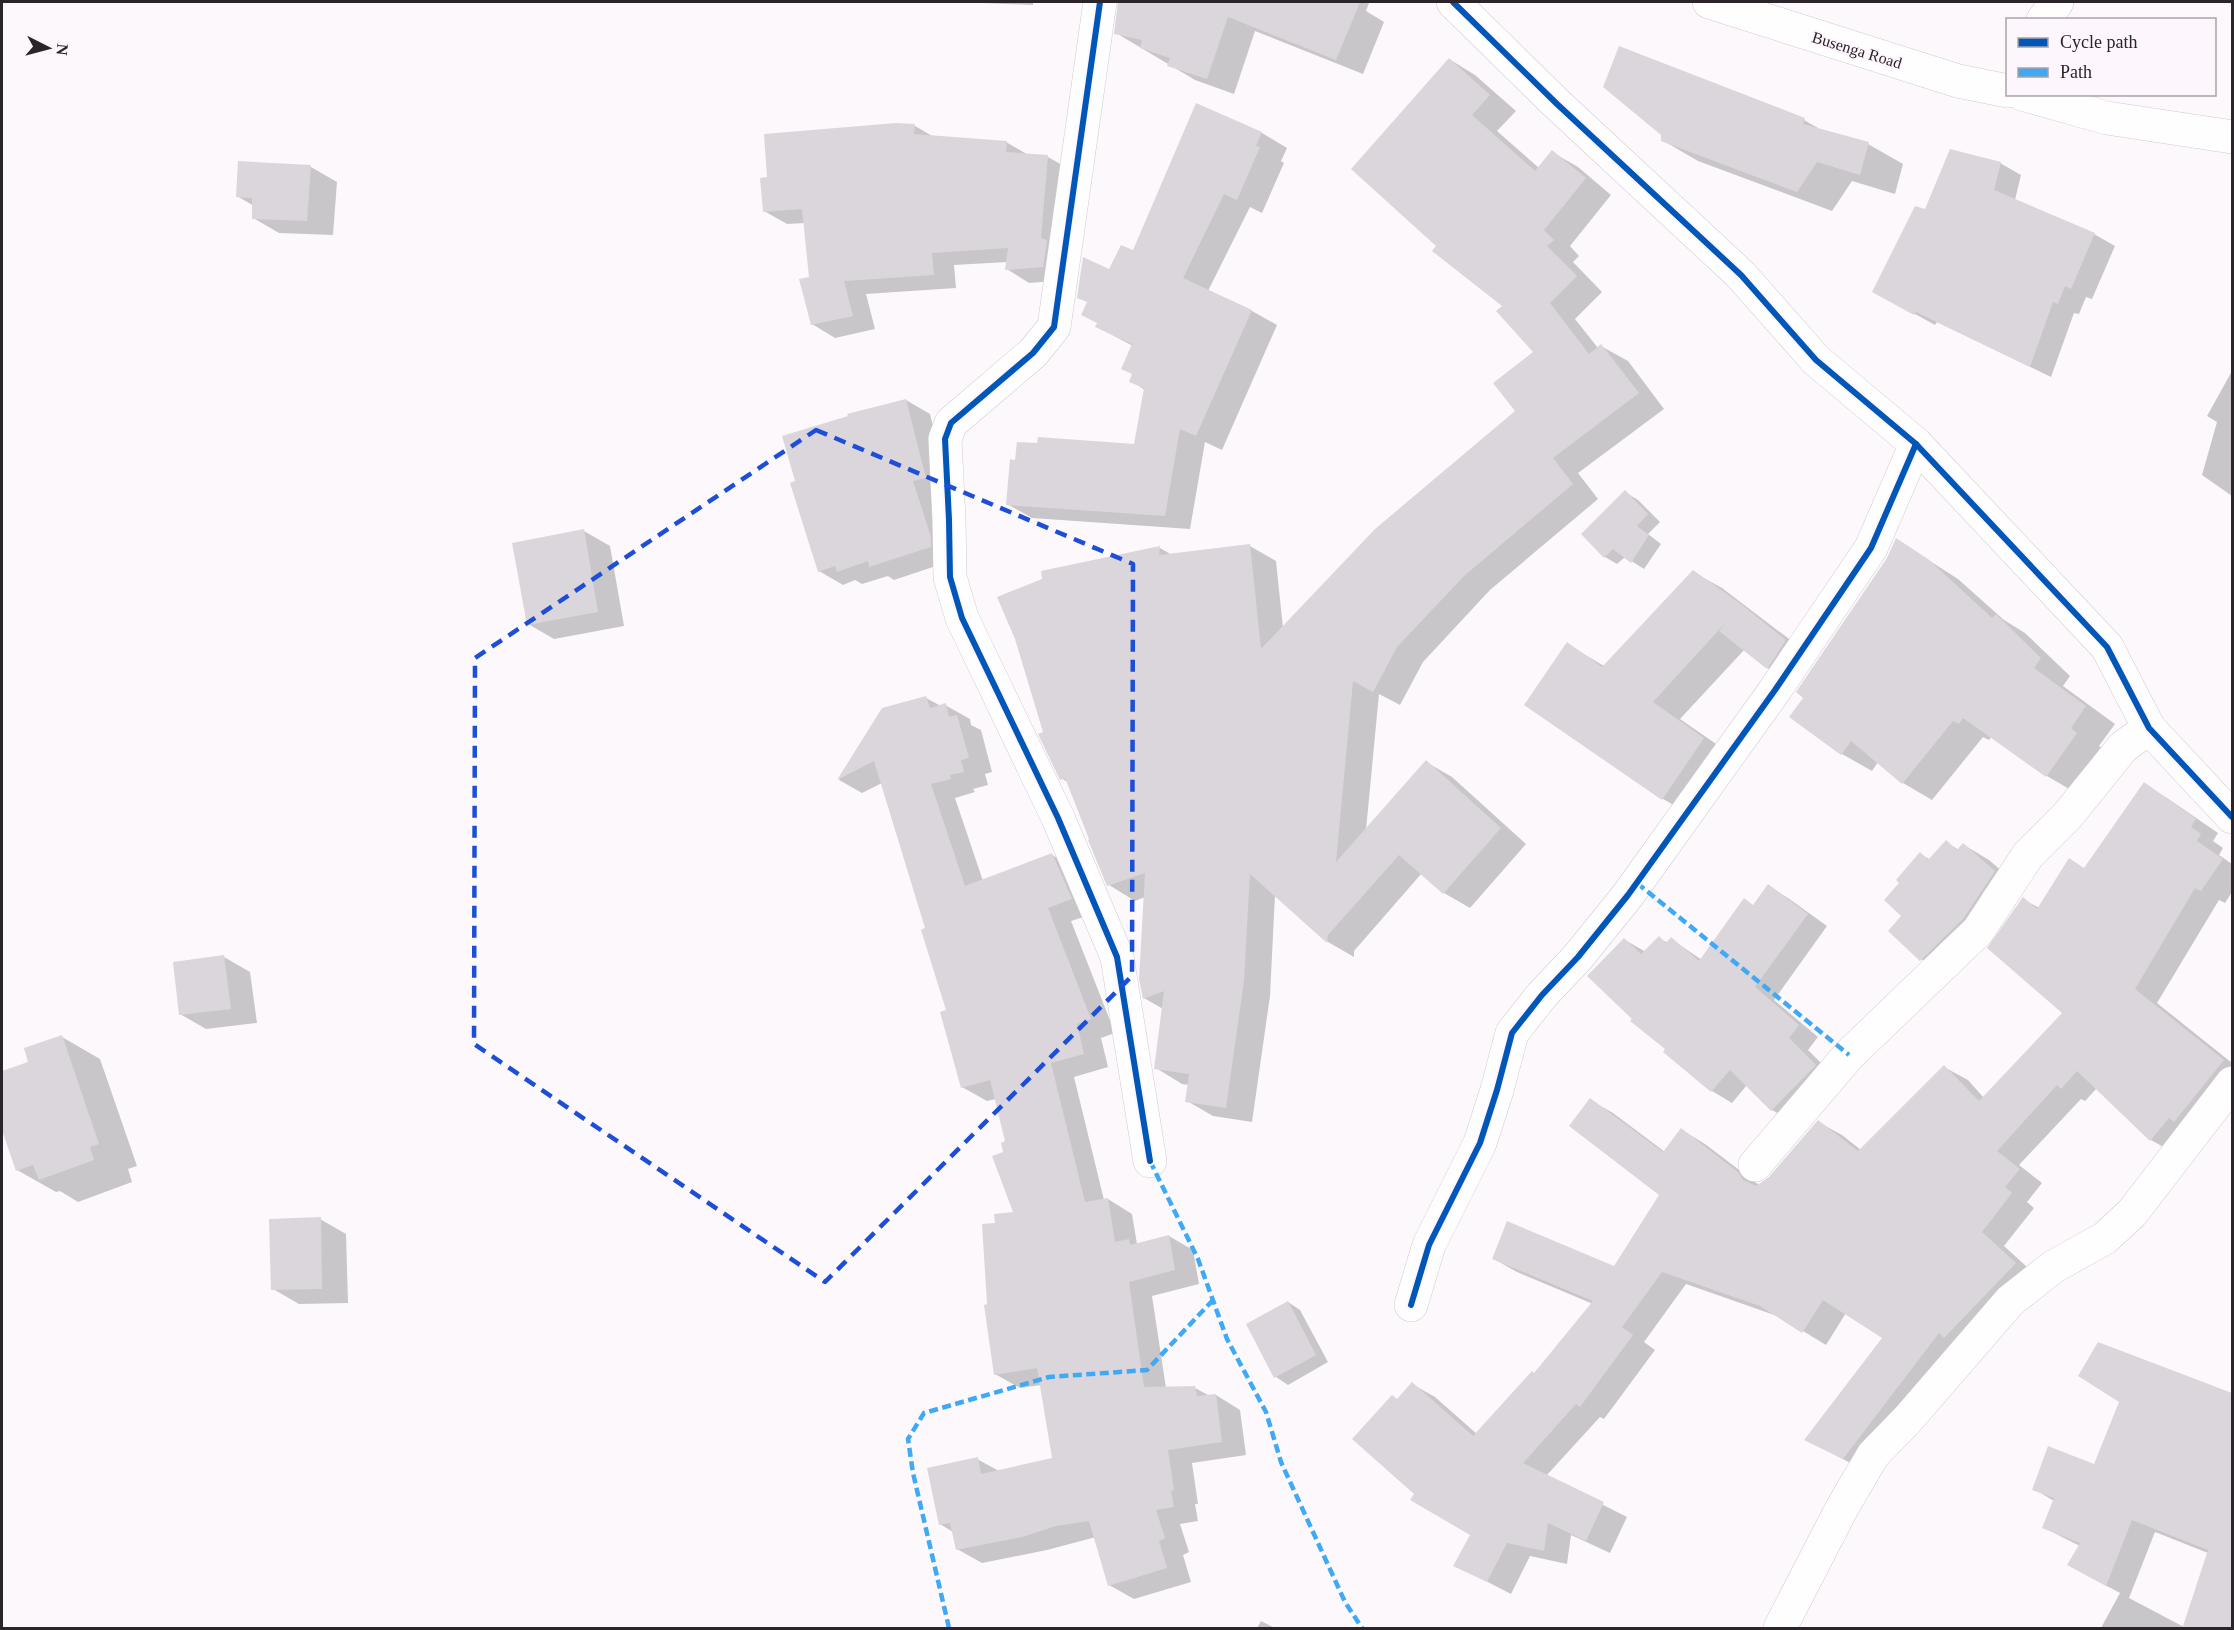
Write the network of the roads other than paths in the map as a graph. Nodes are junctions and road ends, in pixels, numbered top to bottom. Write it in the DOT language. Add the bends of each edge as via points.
graph roads {
  1 [pos="1100,2"];
  2 [pos="1454,2"];
  3 [pos="1708,2"];
  4 [pos="2057,2"];
  5 [pos="2045,18"];
  6 [pos="2006,87"];
  7 [pos="2036,96"];
  8 [pos="2232,136"];
  9 [pos="1916,444"];
  10 [pos="2149,728"];
  11 [pos="2231,813"];
  12 [pos="2232,1083"];
  13 [pos="1150,1161"];
  14 [pos="1755,1165"];
  15 [pos="1411,1305"];
  16 [pos="1780,1629"];
  1 -- 13 [label="street" via="1054,327 1032,353 951,423 945,439 950,578 962,618 1058,818 1117,957"];
  2 -- 9 [label="street" via="1741,275 1816,360"];
  3 -- 6 [label="street, Busenga Road" via="1958,81"];
  4 -- 5 [label="street"];
  7 -- 8 [label="street, Busenga Road" via="2107,118"];
  9 -- 10 [label="street" via="2107,647"];
  9 -- 15 [label="street" via="1871,548 1775,690 1628,895 1512,1033 1480,1143 1429,1245"];
  10 -- 11 [label="street"];
  10 -- 14 [label="street" via="2123,747 2068,815 2028,855 1978,931 1849,1055"];
  12 -- 16 [label="street" via="2132,1213 2105,1238 2053,1268 2010,1301 1873,1455"];
}
